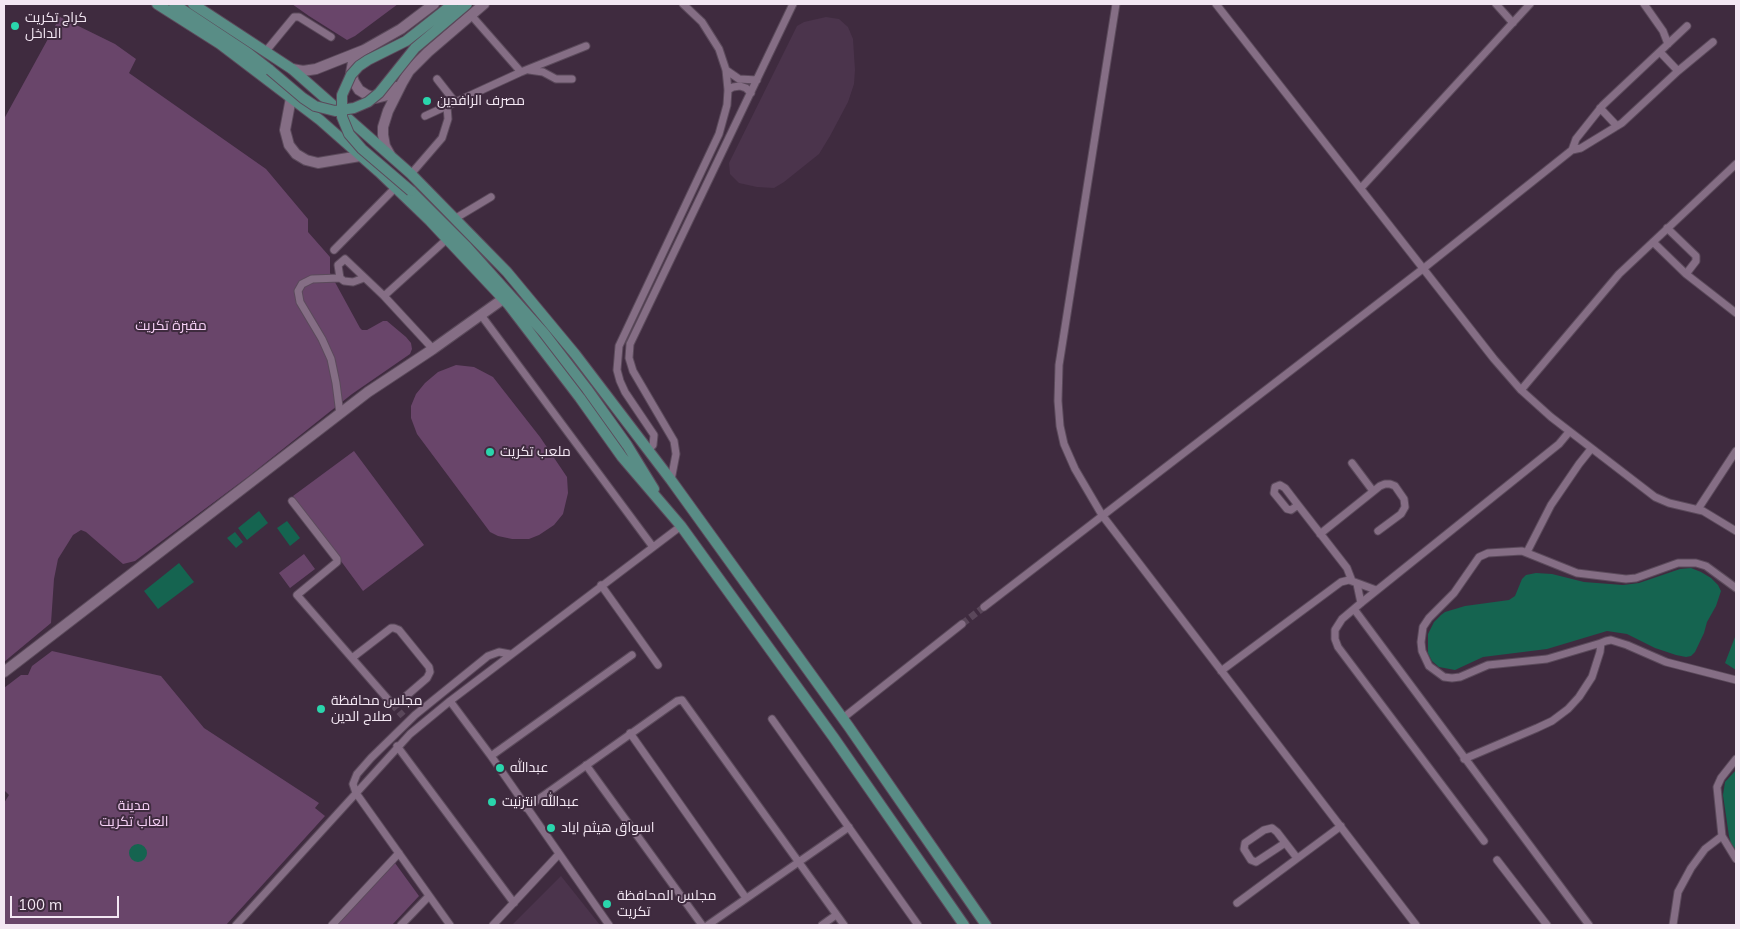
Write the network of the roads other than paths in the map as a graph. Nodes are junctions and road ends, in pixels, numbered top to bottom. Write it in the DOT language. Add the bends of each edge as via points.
graph roads {
  1 [pos="157,4"];
  2 [pos="174,4"];
  3 [pos="193,4"];
  4 [pos="434,4"];
  5 [pos="453,4"];
  6 [pos="467,4"];
  7 [pos="484,4"];
  8 [pos="682,4"];
  9 [pos="793,4"];
  10 [pos="1116,4"];
  11 [pos="1216,4"];
  12 [pos="1496,4"];
  13 [pos="1530,4"];
  14 [pos="1644,4"];
  15 [pos="472,15"];
  16 [pos="1513,23"];
  17 [pos="1687,26"];
  18 [pos="331,36"];
  19 [pos="1713,42"];
  20 [pos="1668,44"];
  21 [pos="372,46"];
  22 [pos="586,46"];
  23 [pos="266,50"];
  24 [pos="1660,52"];
  25 [pos="292,69"];
  26 [pos="726,70"];
  27 [pos="409,71"];
  28 [pos="524,71"];
  29 [pos="1678,71"];
  30 [pos="438,79"];
  31 [pos="572,79"];
  32 [pos="757,80"];
  33 [pos="728,90"];
  34 [pos="751,93"];
  35 [pos="291,98"];
  36 [pos="455,102"];
  37 [pos="447,106"];
  38 [pos="1600,108"];
  39 [pos="425,116"];
  40 [pos="1617,126"];
  41 [pos="1572,150"];
  42 [pos="390,155"];
  43 [pos="360,156"];
  44 [pos="1736,164"];
  45 [pos="411,174"];
  46 [pos="395,188"];
  47 [pos="1361,188"];
  48 [pos="491,198"];
  49 [pos="456,218"];
  50 [pos="1667,228"];
  51 [pos="447,239"];
  52 [pos="1653,242"];
  53 [pos="334,250"];
  54 [pos="1424,268"];
  55 [pos="1686,274"];
  56 [pos="340,278"];
  57 [pos="364,278"];
  58 [pos="384,296"];
  59 [pos="503,298"];
  60 [pos="1736,313"];
  61 [pos="481,315"];
  62 [pos="433,349"];
  63 [pos="1521,390"];
  64 [pos="340,414"];
  65 [pos="1569,432"];
  66 [pos="1591,449"];
  67 [pos="648,450"];
  68 [pos="1736,451"];
  69 [pos="1352,463"];
  70 [pos="671,480"];
  71 [pos="1374,491"];
  72 [pos="660,500"];
  73 [pos="292,501"];
  74 [pos="1298,505"];
  75 [pos="1698,509"];
  76 [pos="1102,515"];
  77 [pos="681,526"];
  78 [pos="1378,531"];
  79 [pos="1736,531"];
  80 [pos="1320,534"];
  81 [pos="653,547"];
  82 [pos="1527,552"];
  83 [pos="1354,582"];
  84 [pos="602,586"];
  85 [pos="1736,588"];
  86 [pos="1376,590"];
  87 [pos="1361,603"];
  88 [pos="984,607"];
  89 [pos="1354,609"];
  90 [pos="962,624"];
  91 [pos="1600,643"];
  92 [pos="510,654"];
  93 [pos="632,655"];
  94 [pos="352,658"];
  95 [pos="658,665"];
  96 [pos="1221,671"];
  97 [pos="4,672"];
  98 [pos="1736,680"];
  99 [pos="450,701"];
  100 [pos="843,718"];
  101 [pos="772,719"];
  102 [pos="849,726"];
  103 [pos="630,733"];
  104 [pos="834,738"];
  105 [pos="398,746"];
  106 [pos="491,756"];
  107 [pos="1464,758"];
  108 [pos="1736,759"];
  109 [pos="586,765"];
  110 [pos="356,793"];
  111 [pos="526,808"];
  112 [pos="1341,826"];
  113 [pos="849,827"];
  114 [pos="1722,836"];
  115 [pos="1484,841"];
  116 [pos="1285,843"];
  117 [pos="399,853"];
  118 [pos="559,854"];
  119 [pos="1297,858"];
  120 [pos="1736,859"];
  121 [pos="1497,860"];
  122 [pos="799,862"];
  123 [pos="429,896"];
  124 [pos="746,898"];
  125 [pos="514,903"];
  126 [pos="1237,903"];
  127 [pos="836,915"];
  128 [pos="236,925"];
  129 [pos="332,925"];
  130 [pos="401,925"];
  131 [pos="450,925"];
  132 [pos="493,925"];
  133 [pos="609,925"];
  134 [pos="702,925"];
  135 [pos="708,925"];
  136 [pos="822,925"];
  137 [pos="844,925"];
  138 [pos="918,925"];
  139 [pos="964,925"];
  140 [pos="986,925"];
  141 [pos="1416,925"];
  142 [pos="1547,925"];
  143 [pos="1589,925"];
  144 [pos="1673,925"];
  1 -- 35 [label="main road" via="220,44"];
  2 -- 6 [label="main road, bridge" via="248,53 315,106 335,111 368,102 415,48"];
  3 -- 23 [label="main road"];
  4 -- 21 [label="street"];
  5 -- 72 [label="main road, bridge" via="406,41 359,66 342,95 342,117 349,134 467,247 544,333 631,450"];
  7 -- 15 [label="street"];
  8 -- 26 [label="street" via="708,30"];
  9 -- 32 [label="street"];
  10 -- 76 [label="street" via="1059,365 1058,401 1064,444"];
  11 -- 47 [label="street"];
  12 -- 16 [label="street"];
  13 -- 16 [label="street"];
  14 -- 20 [label="street"];
  15 -- 27 [label="street"];
  15 -- 28 [label="street"];
  16 -- 47 [label="street"];
  17 -- 20 [label="street"];
  18 -- 23 [label="street" via="294,17"];
  19 -- 29 [label="street"];
  20 -- 24 [label="street"];
  21 -- 25 [label="street" via="316,68"];
  21 -- 27 [label="street" via="353,62 351,73 359,90 367,96 388,95"];
  22 -- 28 [label="street"];
  23 -- 25 [label="main road"];
  24 -- 29 [label="street"];
  24 -- 38 [label="street"];
  25 -- 42 [label="main road"];
  26 -- 32 [label="street" via="739,79"];
  26 -- 33 [label="street"];
  27 -- 42 [label="street" via="395,95 383,127 382,135"];
  28 -- 31 [label="street" via="543,72 556,79"];
  28 -- 36 [label="street"];
  29 -- 40 [label="street"];
  30 -- 36 [label="street"];
  32 -- 34 [label="street"];
  33 -- 34 [label="street" via="740,86"];
  33 -- 67 [label="street" via="719,134 619,346 617,370 620,381 654,435 654,442"];
  34 -- 70 [label="street" via="630,344 632,371 674,441 676,454"];
  35 -- 43 [label="main road"];
  35 -- 43 [label="street" via="285,135 296,154 318,163"];
  36 -- 37 [label="street"];
  37 -- 39 [label="street"];
  37 -- 45 [label="street" via="448,119 442,138"];
  38 -- 40 [label="street"];
  38 -- 41 [label="street" via="1576,139"];
  40 -- 41 [label="street"];
  41 -- 54 [label="street"];
  42 -- 45 [label="main road"];
  43 -- 46 [label="main road"];
  44 -- 50 [label="street"];
  45 -- 49 [label="main road"];
  46 -- 51 [label="main road"];
  46 -- 53 [label="street"];
  47 -- 54 [label="street"];
  48 -- 49 [label="street"];
  49 -- 67 [label="main road" via="553,326"];
  50 -- 52 [label="street"];
  50 -- 55 [label="street" via="1696,256"];
  51 -- 58 [label="street"];
  51 -- 59 [label="main road"];
  52 -- 55 [label="street"];
  52 -- 63 [label="street" via="1619,274"];
  54 -- 63 [label="street"];
  54 -- 76 [label="street"];
  55 -- 60 [label="street"];
  56 -- 57 [label="street" via="353,282"];
  56 -- 57 [label="street" via="338,264 345,259"];
  56 -- 64 [label="street" via="308,280 298,291 300,302 331,359"];
  57 -- 58 [label="street"];
  58 -- 62 [label="street"];
  59 -- 61 [label="street"];
  59 -- 72 [label="main road" via="626,463"];
  61 -- 62 [label="street"];
  61 -- 81 [label="street"];
  62 -- 64 [label="street"];
  63 -- 65 [label="street"];
  64 -- 97 [label="street"];
  65 -- 66 [label="street"];
  65 -- 86 [label="street" via="1559,444"];
  66 -- 75 [label="street" via="1669,504"];
  66 -- 82 [label="street" via="1561,489"];
  67 -- 70 [label="main road"];
  68 -- 75 [label="street"];
  69 -- 71 [label="street"];
  70 -- 100 [label="main road"];
  71 -- 78 [label="street" via="1385,484 1392,485 1405,504 1403,512"];
  71 -- 80 [label="street"];
  72 -- 77 [label="main road"];
  73 -- 94 [label="street" via="337,559 297,596"];
  74 -- 80 [label="street"];
  75 -- 79 [label="street"];
  76 -- 88 [label="street"];
  76 -- 96 [label="street"];
  77 -- 81 [label="street"];
  77 -- 104 [label="main road"];
  80 -- 83 [label="street"];
  81 -- 84 [label="street"];
  82 -- 85 [label="street" via="1577,574 1626,579 1678,563 1696,563 1706,566"];
  82 -- 91 [label="street" via="1488,553 1476,561 1454,593 1423,627 1422,651 1429,666 1444,678 1456,678 1488,665 1546,659"];
  83 -- 86 [label="street"];
  83 -- 87 [label="street"];
  83 -- 96 [label="street" via="1341,582"];
  84 -- 92 [label="street"];
  84 -- 95 [label="street"];
  86 -- 87 [label="street"];
  87 -- 89 [label="street"];
  89 -- 107 [label="street"];
  89 -- 115 [label="street" via="1336,626 1338,647"];
  90 -- 100 [label="street"];
  91 -- 98 [label="street" via="1611,640 1666,662"];
  91 -- 107 [label="street" via="1592,677 1579,698 1568,708 1552,721"];
  92 -- 99 [label="street"];
  92 -- 110 [label="street" via="499,652 488,656 405,719 357,774 353,784"];
  93 -- 106 [label="street"];
  94 -- 94 [label="street" via="395,703 427,678 430,672 399,630 394,628"];
  96 -- 112 [label="street"];
  99 -- 105 [label="street"];
  99 -- 106 [label="street"];
  100 -- 102 [label="main road"];
  101 -- 113 [label="street"];
  102 -- 104 [label="main road"];
  102 -- 140 [label="main road"];
  103 -- 109 [label="street"];
  103 -- 122 [label="street" via="677,701 684,701"];
  103 -- 124 [label="street"];
  104 -- 139 [label="main road"];
  105 -- 110 [label="street"];
  105 -- 125 [label="street"];
  106 -- 111 [label="street"];
  107 -- 143 [label="street"];
  108 -- 114 [label="street" via="1717,787"];
  109 -- 111 [label="street"];
  109 -- 134 [label="street"];
  110 -- 117 [label="street"];
  110 -- 128 [label="street"];
  111 -- 118 [label="street"];
  112 -- 119 [label="street"];
  112 -- 141 [label="street"];
  113 -- 122 [label="street"];
  113 -- 138 [label="street"];
  114 -- 120 [label="street"];
  114 -- 144 [label="street" via="1705,849 1681,884 1675,900"];
  116 -- 116 [label="street" via="1276,830 1268,828 1246,843 1244,849 1256,862"];
  116 -- 119 [label="street"];
  117 -- 123 [label="street"];
  117 -- 129 [label="street"];
  118 -- 125 [label="street"];
  118 -- 133 [label="street"];
  119 -- 126 [label="street"];
  121 -- 142 [label="street"];
  122 -- 124 [label="street"];
  122 -- 127 [label="street"];
  123 -- 130 [label="street"];
  123 -- 131 [label="street"];
  124 -- 135 [label="street"];
  125 -- 132 [label="street"];
  127 -- 136 [label="street"];
  127 -- 137 [label="street"];
}
